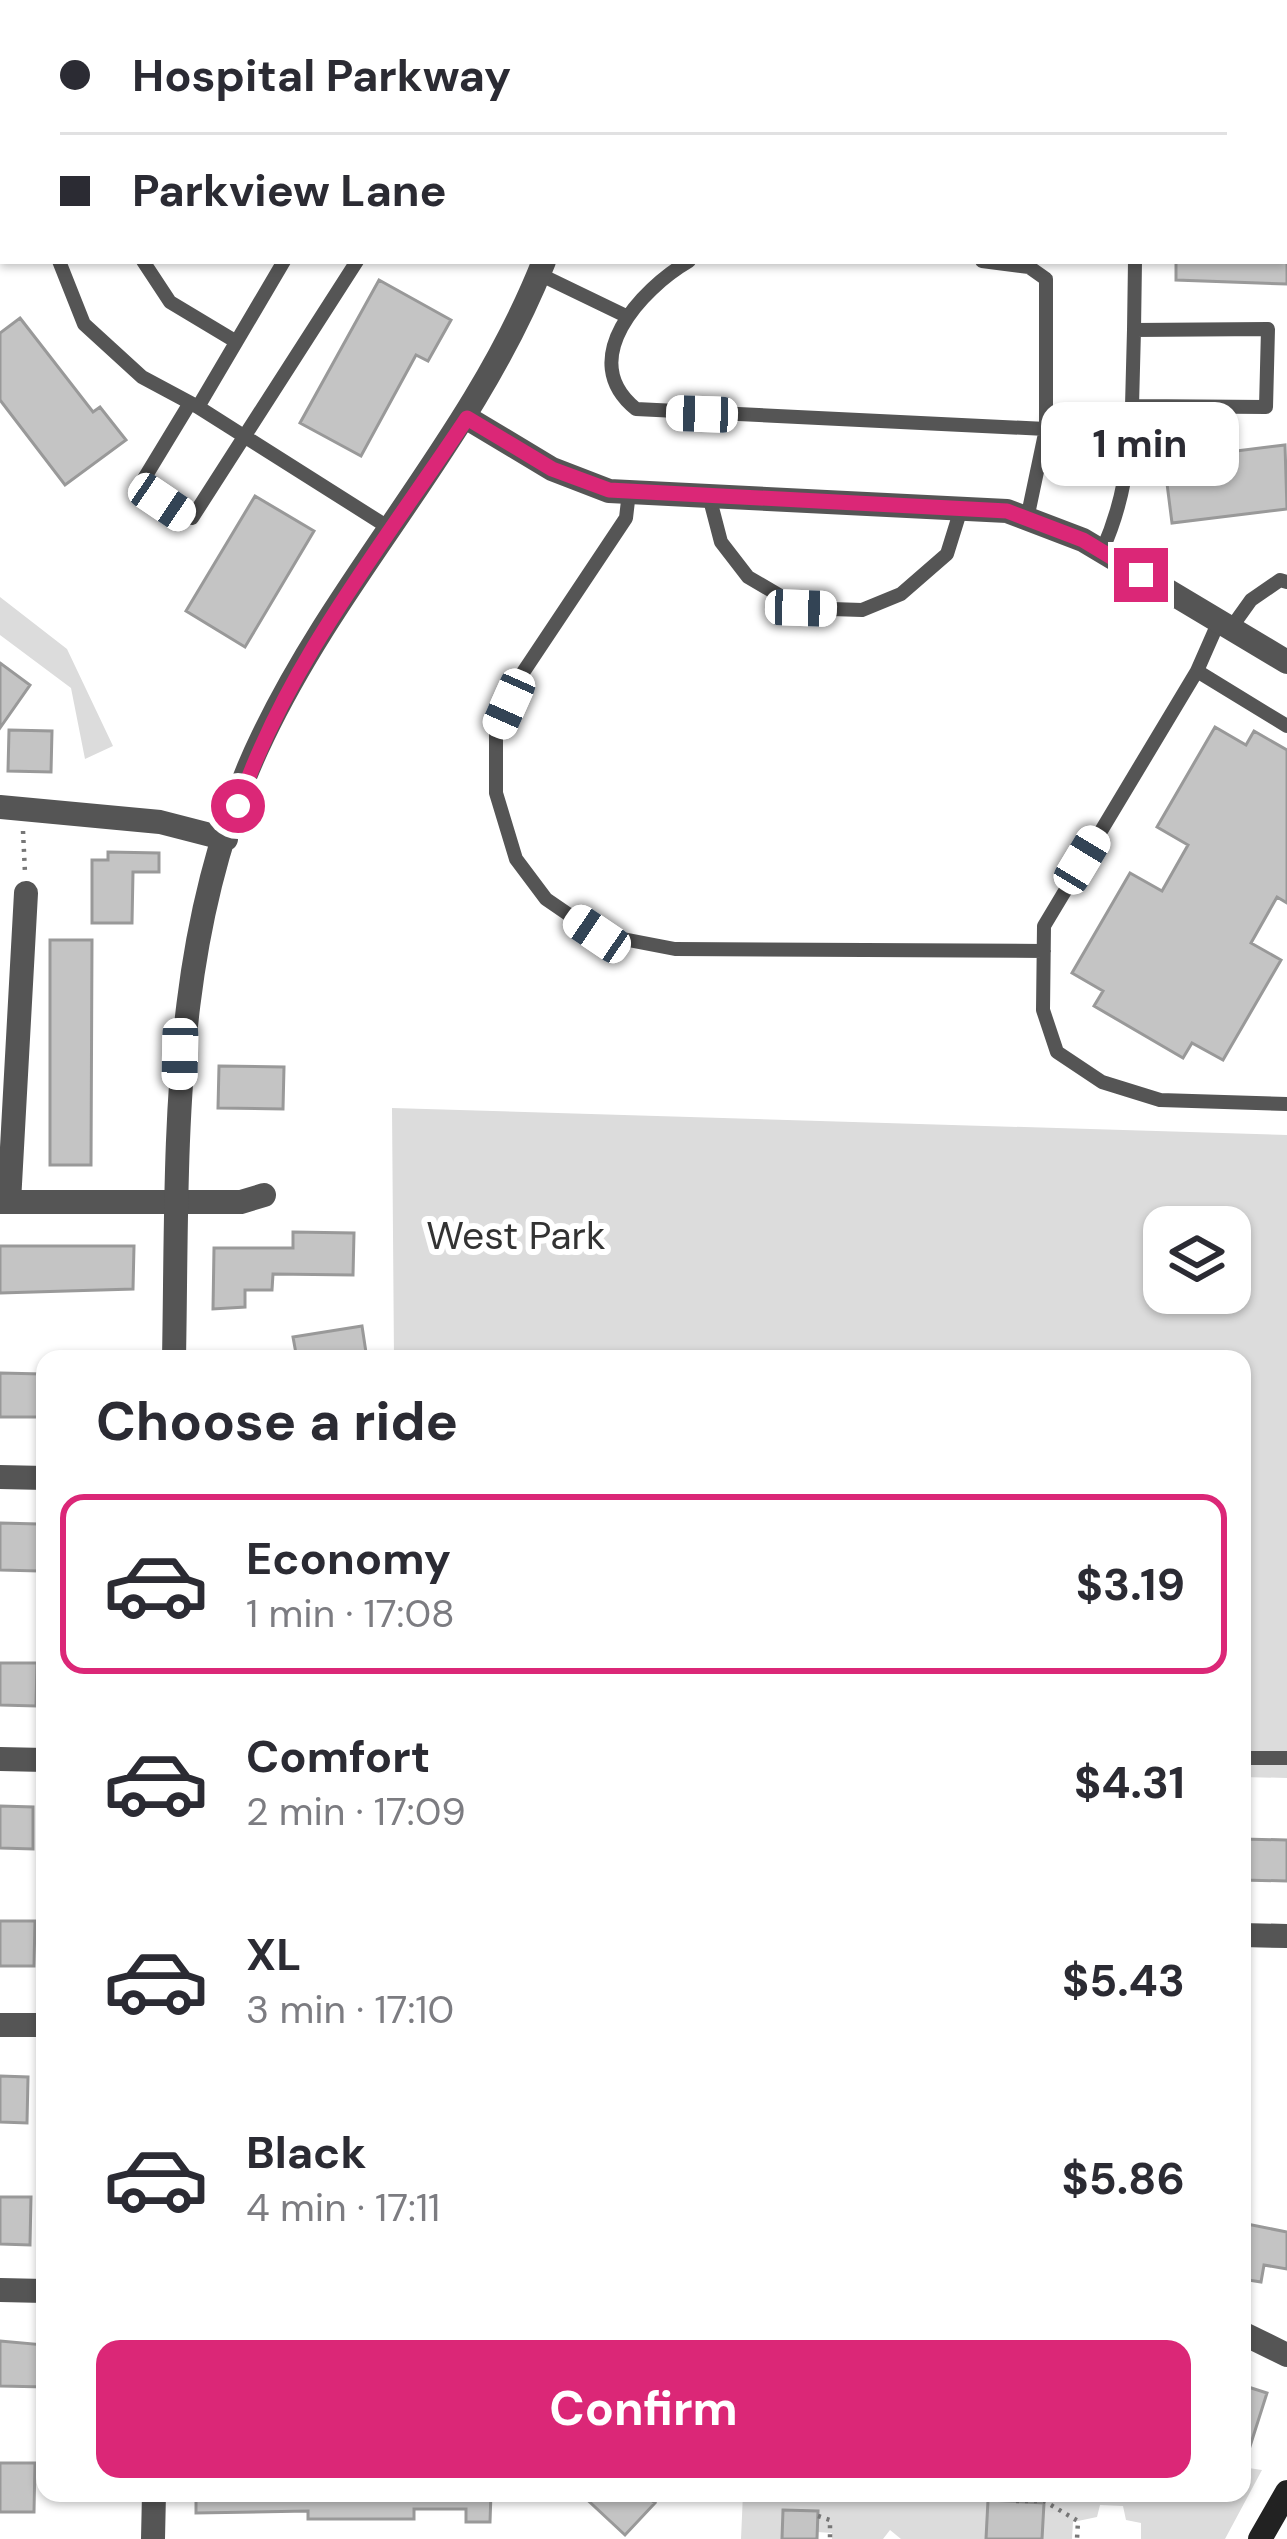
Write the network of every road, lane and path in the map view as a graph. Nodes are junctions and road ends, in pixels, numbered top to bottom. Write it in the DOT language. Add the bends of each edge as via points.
graph roads {
  1 [pos="60,264"];
  2 [pos="145,264"];
  3 [pos="282,264"];
  4 [pos="355,264"];
  5 [pos="683,264"];
  6 [pos="1005,264"];
  7 [pos="1135,264"];
  8 [pos="542,267"];
  9 [pos="626,316"];
  10 [pos="1134,330"];
  11 [pos="235,341"];
  12 [pos="194,405"];
  13 [pos="1132,406"];
  14 [pos="467,418"];
  15 [pos="1046,430"];
  16 [pos="248,439"];
  17 [pos="629,492"];
  18 [pos="709,496"];
  19 [pos="961,509"];
  20 [pos="1027,518"];
  21 [pos="393,530"];
  22 [pos="1102,551"];
  23 [pos="1287,582"];
  24 [pos="1225,625"];
  25 [pos="1287,662"];
  26 [pos="1197,671"];
  27 [pos="1287,726"];
  28 [pos="11,807"];
  29 [pos="226,839"];
  30 [pos="26,892"];
  31 [pos="1044,951"];
  32 [pos="1287,1104"];
  33 [pos="264,1195"];
  34 [pos="4,1202"];
  35 [pos="177,1203"];
  36 [pos="175,1350"];
  37 [pos="0,1477"];
  38 [pos="36,1478"];
  39 [pos="1251,1758"];
  40 [pos="1287,1758"];
  41 [pos="0,1759"];
  42 [pos="36,1760"];
  43 [pos="1251,1935"];
  44 [pos="1287,1936"];
  45 [pos="0,2025"];
  46 [pos="36,2025"];
  47 [pos="0,2290"];
  48 [pos="36,2291"];
  49 [pos="1251,2337"];
  50 [pos="1287,2355"];
  51 [pos="1287,2492"];
  52 [pos="154,2502"];
  53 [pos="1046,2502"];
  54 [pos="818,2516"];
  55 [pos="153,2539"];
  56 [pos="830,2539"];
  57 [pos="1077,2539"];
  58 [pos="1260,2539"];
  1 -- 12 [label="lane" via="85,324 142,377"];
  2 -- 11 [label="lane" via="170,302"];
  3 -- 11 [label="lane"];
  4 -- 16 [label="lane"];
  5 -- 9 [label="lane" via="653,282"];
  6 -- 15 [label="lane" via="1046,279"];
  7 -- 10 [label="lane"];
  8 -- 9 [label="lane"];
  8 -- 14 [label="street"];
  9 -- 15 [label="lane" via="612,374 618,394 636,409"];
  10 -- 13 [label="lane"];
  10 -- 13 [label="lane" via="1268,329 1266,407"];
  11 -- 12 [label="lane"];
  12 -- 16 [label="lane"];
  12 -- 16 [label="lane" via="139,487 185,518 198,514"];
  13 -- 22 [label="lane" via="1128,478"];
  14 -- 17 [label="street" via="552,469"];
  14 -- 21 [label="street"];
  15 -- 20 [label="lane"];
  16 -- 21 [label="lane"];
  17 -- 18 [label="street"];
  17 -- 31 [label="lane" via="626,518 522,674 496,733 496,793 515,859 546,899 597,934 675,950"];
  18 -- 19 [label="street"];
  18 -- 19 [label="lane" via="721,542 748,577 801,608 862,610 901,594 947,554"];
  19 -- 20 [label="street"];
  20 -- 22 [label="street"];
  21 -- 29 [label="street" via="261,738"];
  22 -- 24 [label="street"];
  23 -- 24 [label="lane"];
  24 -- 25 [label="street"];
  24 -- 26 [label="lane"];
  26 -- 27 [label="lane"];
  26 -- 31 [label="lane" via="1044,926"];
  28 -- 29 [label="street" via="160,822"];
  28 -- 30 [label="path"];
  29 -- 35 [label="street" via="195,942 180,1054"];
  30 -- 34 [label="street"];
  31 -- 32 [label="lane" via="1043,1010 1057,1052 1102,1082 1160,1100"];
  33 -- 35 [label="street"];
  34 -- 35 [label="street"];
  35 -- 36 [label="street"];
  37 -- 38 [label="street"];
  39 -- 40 [label="lane"];
  41 -- 42 [label="street"];
  43 -- 44 [label="street"];
  45 -- 46 [label="street"];
  47 -- 48 [label="street"];
  49 -- 50 [label="street"];
  51 -- 58 [label="main road"];
  52 -- 55 [label="street"];
  53 -- 57 [label="path" via="1078,2521"];
  54 -- 56 [label="path" via="830,2520"];
}
